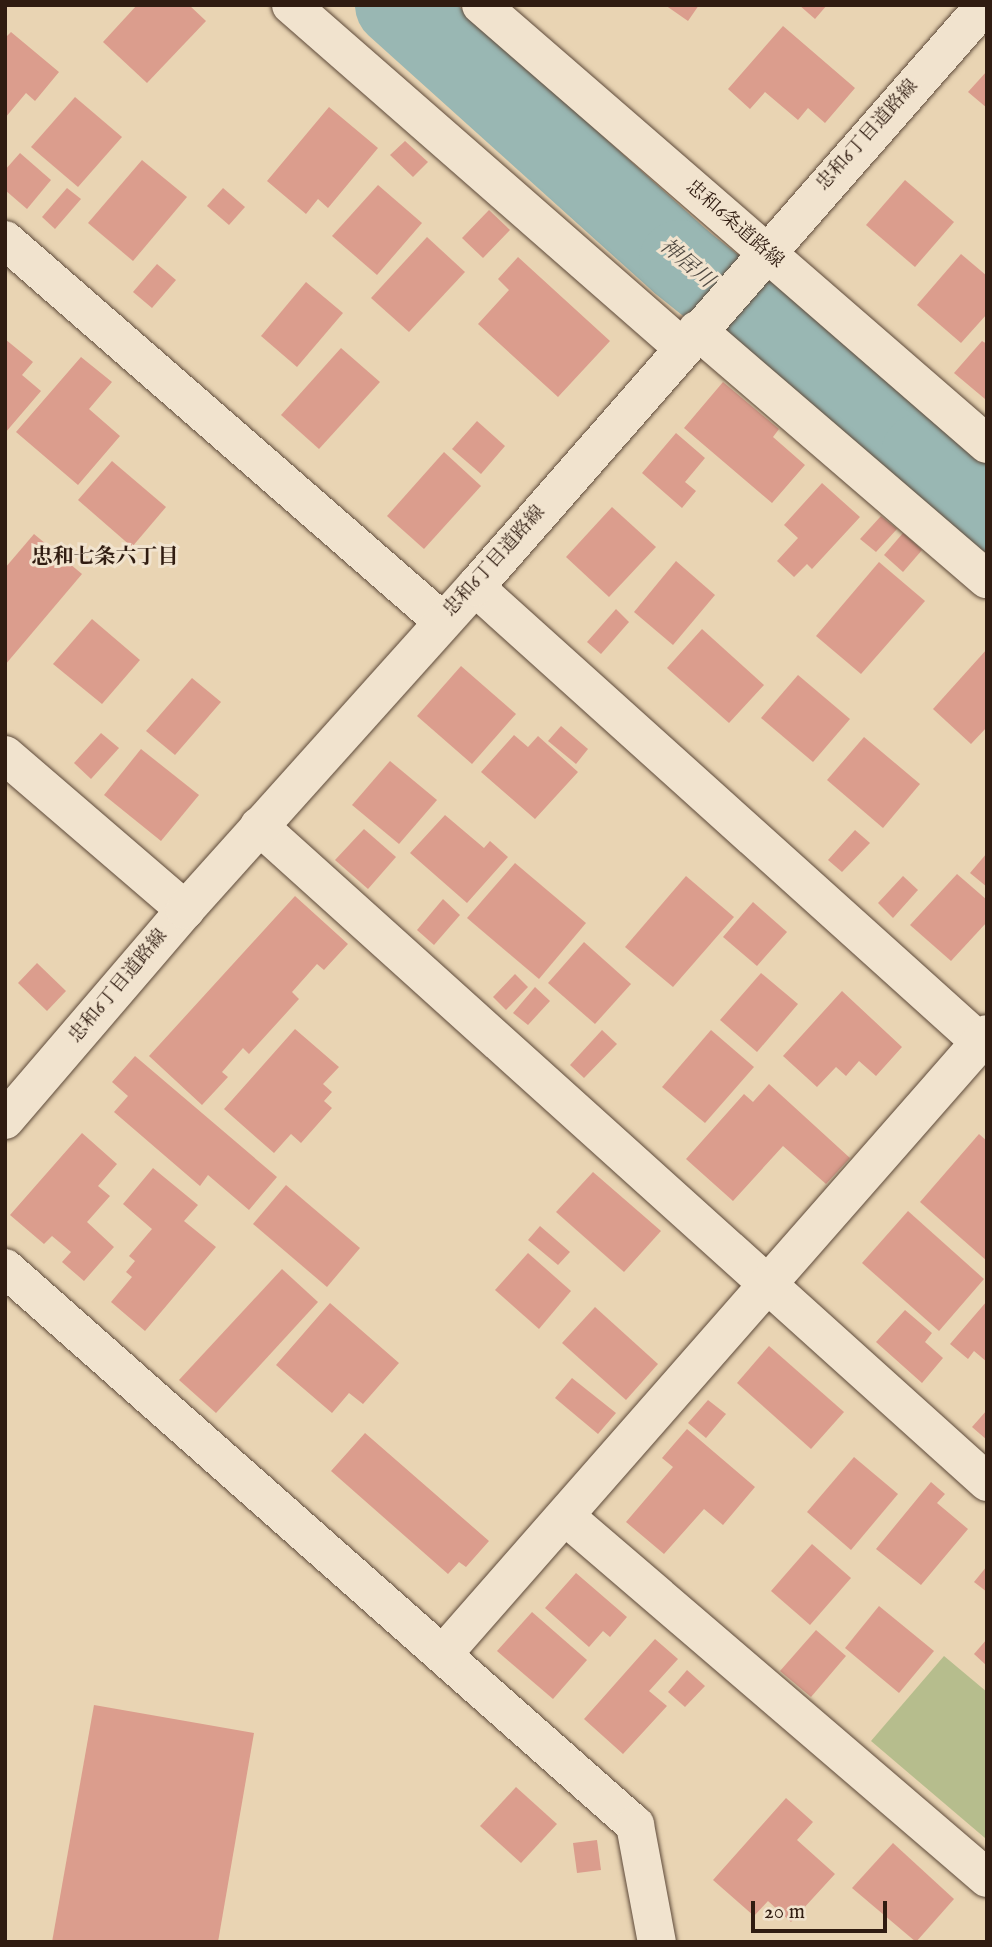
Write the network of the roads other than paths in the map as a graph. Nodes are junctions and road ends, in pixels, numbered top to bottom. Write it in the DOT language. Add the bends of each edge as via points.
graph roads {
  1 [pos="291,5"];
  2 [pos="481,5"];
  3 [pos="985,5"];
  4 [pos="5,240"];
  5 [pos="765,252"];
  6 [pos="696,332"];
  7 [pos="987,444"];
  8 [pos="987,579"];
  9 [pos="475,587"];
  10 [pos="442,621"];
  11 [pos="5,755"];
  12 [pos="259,826"];
  13 [pos="185,910"];
  14 [pos="983,1038"];
  15 [pos="5,1120"];
  16 [pos="5,1268"];
  17 [pos="768,1283"];
  18 [pos="987,1482"];
  19 [pos="565,1516"];
  20 [pos="444,1653"];
  21 [pos="987,1878"];
  22 [pos="657,1942"];
  1 -- 6 [label="street"];
  2 -- 5 [label="street, 忠和6条道路線"];
  3 -- 5 [label="street, 忠和6丁目道路線"];
  4 -- 10 [label="street"];
  5 -- 6 [label="street, 忠和6丁目道路線"];
  5 -- 7 [label="street, 忠和6条道路線"];
  6 -- 8 [label="street"];
  6 -- 9 [label="street, 忠和6丁目道路線"];
  9 -- 10 [label="street, 忠和6丁目道路線"];
  9 -- 14 [label="street"];
  10 -- 12 [label="street, 忠和6丁目道路線"];
  11 -- 13 [label="street"];
  12 -- 13 [label="street, 忠和6丁目道路線"];
  12 -- 17 [label="street"];
  13 -- 15 [label="street, 忠和6丁目道路線"];
  14 -- 17 [label="street"];
  16 -- 20 [label="street"];
  17 -- 18 [label="street"];
  17 -- 19 [label="street"];
  19 -- 20 [label="street"];
  19 -- 21 [label="street"];
  20 -- 22 [label="street" via="635,1825"];
}
